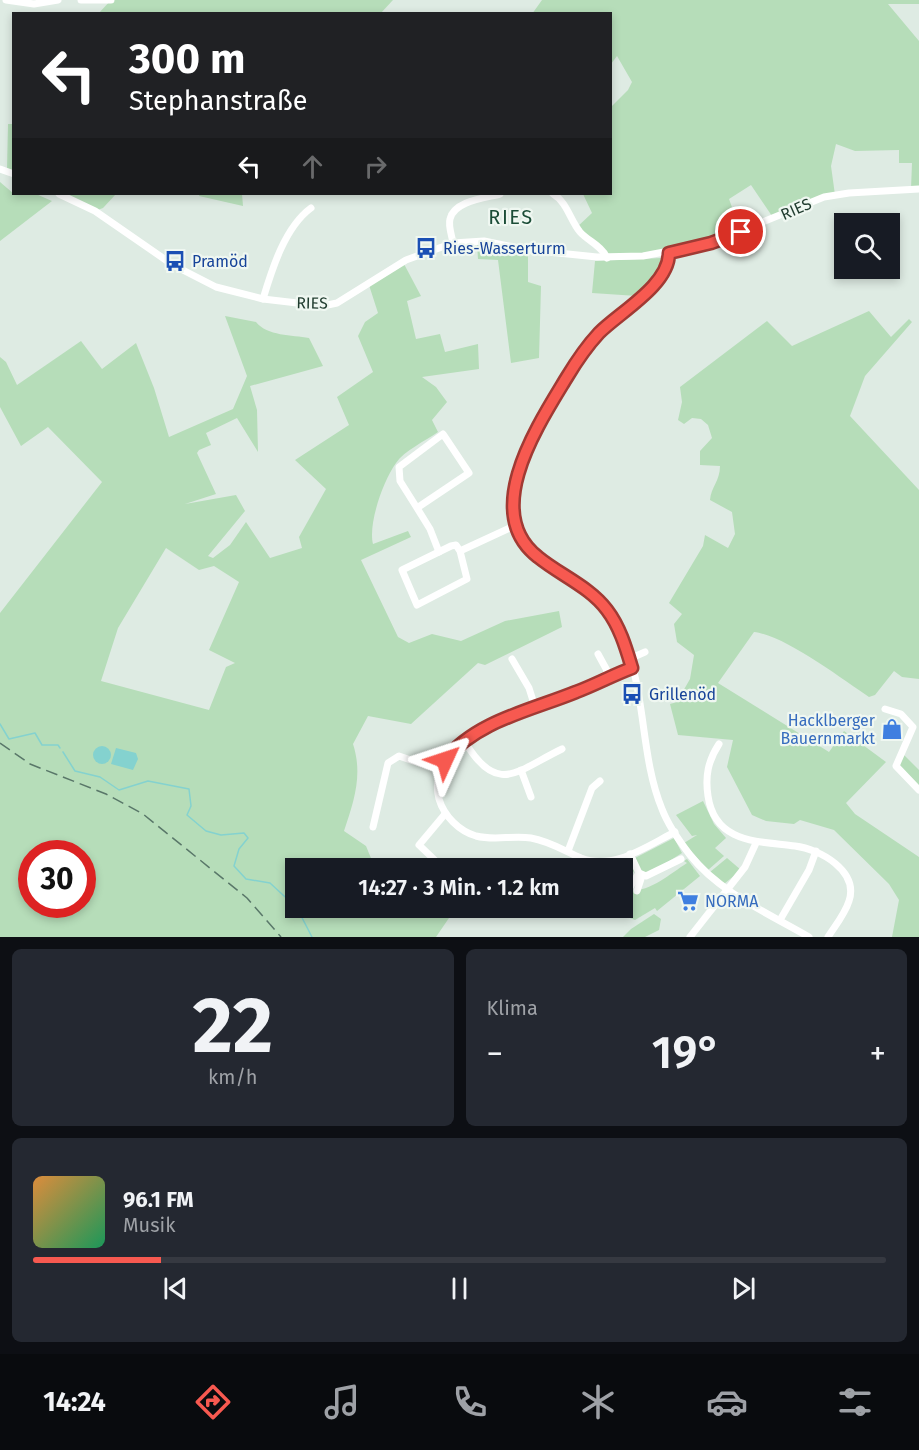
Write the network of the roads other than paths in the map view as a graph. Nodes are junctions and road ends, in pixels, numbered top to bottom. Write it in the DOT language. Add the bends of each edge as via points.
graph roads {
  1 [pos="6,0"];
  2 [pos="57,0"];
  3 [pos="81,0"];
  4 [pos="111,0"];
  5 [pos="919,189"];
  6 [pos="61,195"];
  7 [pos="496,195"];
  8 [pos="555,195"];
  9 [pos="311,208"];
  10 [pos="453,243"];
  11 [pos="669,253"];
  12 [pos="607,258"];
  13 [pos="263,298"];
  14 [pos="417,508"];
  15 [pos="514,526"];
  16 [pos="460,551"];
  17 [pos="439,552"];
  18 [pos="645,652"];
  19 [pos="598,654"];
  20 [pos="512,659"];
  21 [pos="629,659"];
  22 [pos="632,668"];
  23 [pos="610,676"];
  24 [pos="535,707"];
  25 [pos="885,709"];
  26 [pos="465,742"];
  27 [pos="719,744"];
  28 [pos="562,749"];
  29 [pos="440,770"];
  30 [pos="521,770"];
  31 [pos="600,781"];
  32 [pos="919,790"];
  33 [pos="531,797"];
  34 [pos="445,814"];
  35 [pos="373,826"];
  36 [pos="675,832"];
  37 [pos="756,843"];
  38 [pos="568,851"];
  39 [pos="816,851"];
  40 [pos="630,854"];
  41 [pos="433,858"];
  42 [pos="581,858"];
  43 [pos="620,858"];
  44 [pos="681,859"];
  45 [pos="640,874"];
  46 [pos="633,884"];
  47 [pos="726,889"];
  48 [pos="637,891"];
  49 [pos="780,920"];
  50 [pos="690,937"];
  51 [pos="808,937"];
  52 [pos="828,937"];
  1 -- 2 [label="street" via="34,4"];
  3 -- 4 [label="street"];
  5 -- 11 [label="street, RIES" via="824,197 711,243"];
  6 -- 13 [label="street, RIES" via="101,216 182,270 216,287"];
  7 -- 10 [label="street" via="455,211 449,223"];
  8 -- 12 [label="street" via="579,231"];
  9 -- 13 [label="street" via="295,226"];
  10 -- 12 [label="street, RIES" via="484,241"];
  10 -- 13 [label="street, RIES" via="399,263 331,305"];
  11 -- 12 [label="street, RIES"];
  11 -- 15 [label="street" via="662,276 597,335 558,393 513,490"];
  14 -- 14 [label="street" via="469,473 443,434 399,467 400,481"];
  14 -- 17 [label="street"];
  15 -- 16 [label="street"];
  15 -- 21 [label="street" via="531,552 607,610"];
  16 -- 17 [label="street" via="456,545"];
  16 -- 17 [label="street" via="467,579 417,604 402,570"];
  18 -- 21 [label="street"];
  19 -- 23 [label="street"];
  20 -- 24 [label="street"];
  21 -- 22 [label="street"];
  22 -- 23 [label="street"];
  22 -- 36 [label="street" via="662,809"];
  23 -- 24 [label="street"];
  24 -- 26 [label="street" via="512,715"];
  25 -- 32 [label="street" via="901,714 912,727 896,766"];
  26 -- 29 [label="street" via="453,750"];
  26 -- 30 [label="street" via="491,772 512,776"];
  27 -- 37 [label="street" via="710,758 707,774 709,805 727,830"];
  28 -- 30 [label="street"];
  29 -- 34 [label="street" via="438,790"];
  29 -- 35 [label="street" via="399,756 392,758"];
  30 -- 33 [label="street"];
  31 -- 38 [label="street" via="592,788"];
  34 -- 38 [label="street" via="473,835 492,840 529,838"];
  34 -- 41 [label="street" via="419,845"];
  36 -- 40 [label="street"];
  36 -- 47 [label="street" via="699,866"];
  37 -- 39 [label="street"];
  37 -- 47 [label="street" via="745,867"];
  38 -- 42 [label="street"];
  39 -- 49 [label="street"];
  39 -- 52 [label="street" via="838,866 851,890 844,912"];
  40 -- 43 [label="street"];
  40 -- 45 [label="street"];
  44 -- 45 [label="street" via="653,874"];
  45 -- 46 [label="street"];
  45 -- 48 [label="street"];
  47 -- 49 [label="street"];
  47 -- 50 [label="street"];
  49 -- 51 [label="street"];
}
